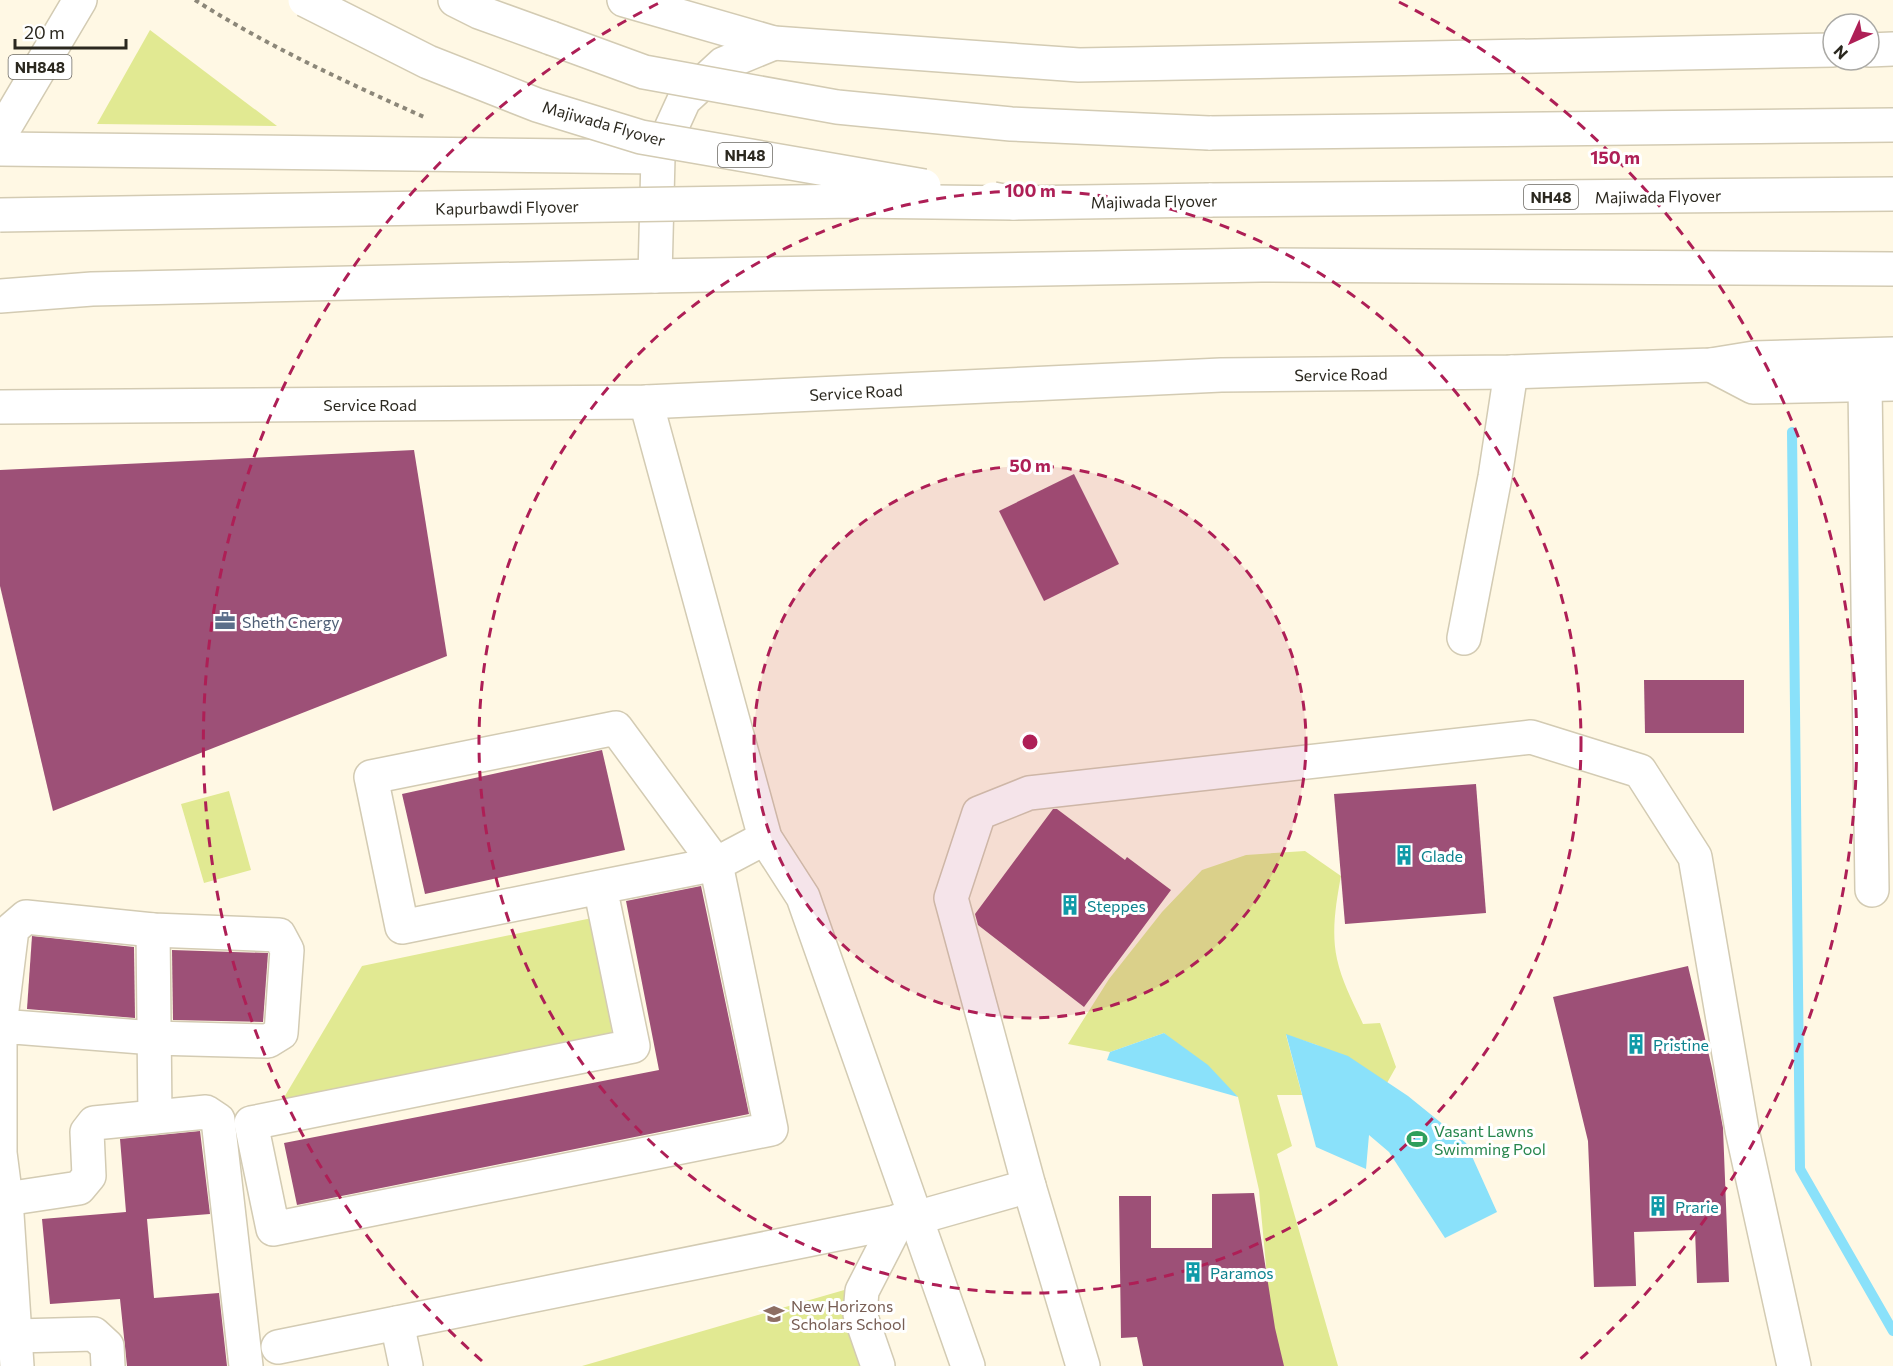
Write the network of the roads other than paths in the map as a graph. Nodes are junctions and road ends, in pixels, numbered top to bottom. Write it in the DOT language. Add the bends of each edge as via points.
graph roads {
  1 [pos="80,0"];
  2 [pos="305,0"];
  3 [pos="455,0"];
  4 [pos="501,0"];
  5 [pos="624,0"];
  6 [pos="551,38"];
  7 [pos="774,43"];
  8 [pos="1821,51"];
  9 [pos="1893,125"];
  10 [pos="0,135"];
  11 [pos="0,149"];
  12 [pos="658,158"];
  13 [pos="1893,194"];
  14 [pos="1014,202"];
  15 [pos="0,215"];
  16 [pos="1893,269"];
  17 [pos="655,276"];
  18 [pos="0,296"];
  19 [pos="1893,354"];
  20 [pos="1711,365"];
  21 [pos="1511,372"];
  22 [pos="1879,384"];
  23 [pos="646,402"];
  24 [pos="0,407"];
  25 [pos="1464,638"];
  26 [pos="765,838"];
  27 [pos="716,864"];
  28 [pos="600,887"];
  29 [pos="1872,890"];
  30 [pos="153,930"];
  31 [pos="0,1026"];
  32 [pos="154,1038"];
  33 [pos="155,1117"];
  34 [pos="1029,1186"];
  35 [pos="6,1199"];
  36 [pos="907,1219"];
  37 [pos="397,1323"];
  38 [pos="278,1347"];
  39 [pos="17,1351"];
  40 [pos="108,1366"];
  41 [pos="246,1366"];
  42 [pos="406,1366"];
  43 [pos="878,1366"];
  44 [pos="968,1366"];
  45 [pos="1083,1366"];
  46 [pos="1794,1366"];
  1 -- 10 [label="main road, NH848"];
  2 -- 14 [label="main road, Majiwada Flyover / NH48, bridge" via="428,62 537,105 641,137"];
  3 -- 6 [label="main road"];
  4 -- 6 [label="main road"];
  5 -- 7 [label="main road"];
  6 -- 9 [label="main road, bridge" via="644,72 837,107 1011,124 1209,133"];
  7 -- 8 [label="main road" via="1079,66"];
  7 -- 12 [label="main road" via="723,64 684,100"];
  11 -- 12 [label="main road"];
  12 -- 17 [label="main road"];
  13 -- 14 [label="main road, Majiwada Flyover / NH48, bridge"];
  14 -- 15 [label="main road, Kapurbawdi Flyover, bridge" via="854,201"];
  16 -- 17 [label="main road" via="1261,265"];
  17 -- 18 [label="main road" via="92,289"];
  19 -- 20 [label="main road, Service Road" via="1754,358"];
  20 -- 21 [label="main road, Service Road"];
  20 -- 22 [label="main road, Service Road" via="1753,387"];
  21 -- 23 [label="main road, Service Road" via="1221,375"];
  21 -- 25 [label="main road"];
  22 -- 29 [label="main road"];
  23 -- 24 [label="main road, Service Road"];
  23 -- 26 [label="main road"];
  26 -- 27 [label="main road"];
  26 -- 36 [label="main road" via="803,897"];
  27 -- 28 [label="main road"];
  27 -- 28 [label="main road" via="616,728 371,777 402,927"];
  27 -- 28 [label="main road" via="771,1129 273,1229 251,1123 633,1046"];
  30 -- 31 [label="main road" via="26,917 12,929"];
  30 -- 32 [label="main road"];
  30 -- 32 [label="main road" via="279,935 287,950 281,1033 268,1041"];
  31 -- 32 [label="main road"];
  31 -- 35 [label="main road" via="0,1153"];
  32 -- 33 [label="main road"];
  33 -- 35 [label="main road" via="94,1123 87,1132 89,1176 79,1188"];
  33 -- 41 [label="main road" via="206,1112 218,1120"];
  34 -- 36 [label="main road"];
  34 -- 45 [label="main road"];
  34 -- 46 [label="main road" via="951,897 979,813 1029,793 1531,737 1640,771 1695,857 1742,1130"];
  35 -- 39 [label="main road"];
  36 -- 37 [label="main road"];
  36 -- 43 [label="main road" via="862,1291 860,1314"];
  36 -- 44 [label="main road"];
  37 -- 38 [label="main road"];
  37 -- 42 [label="main road"];
  39 -- 40 [label="main road" via="94,1335 107,1346"];
}
